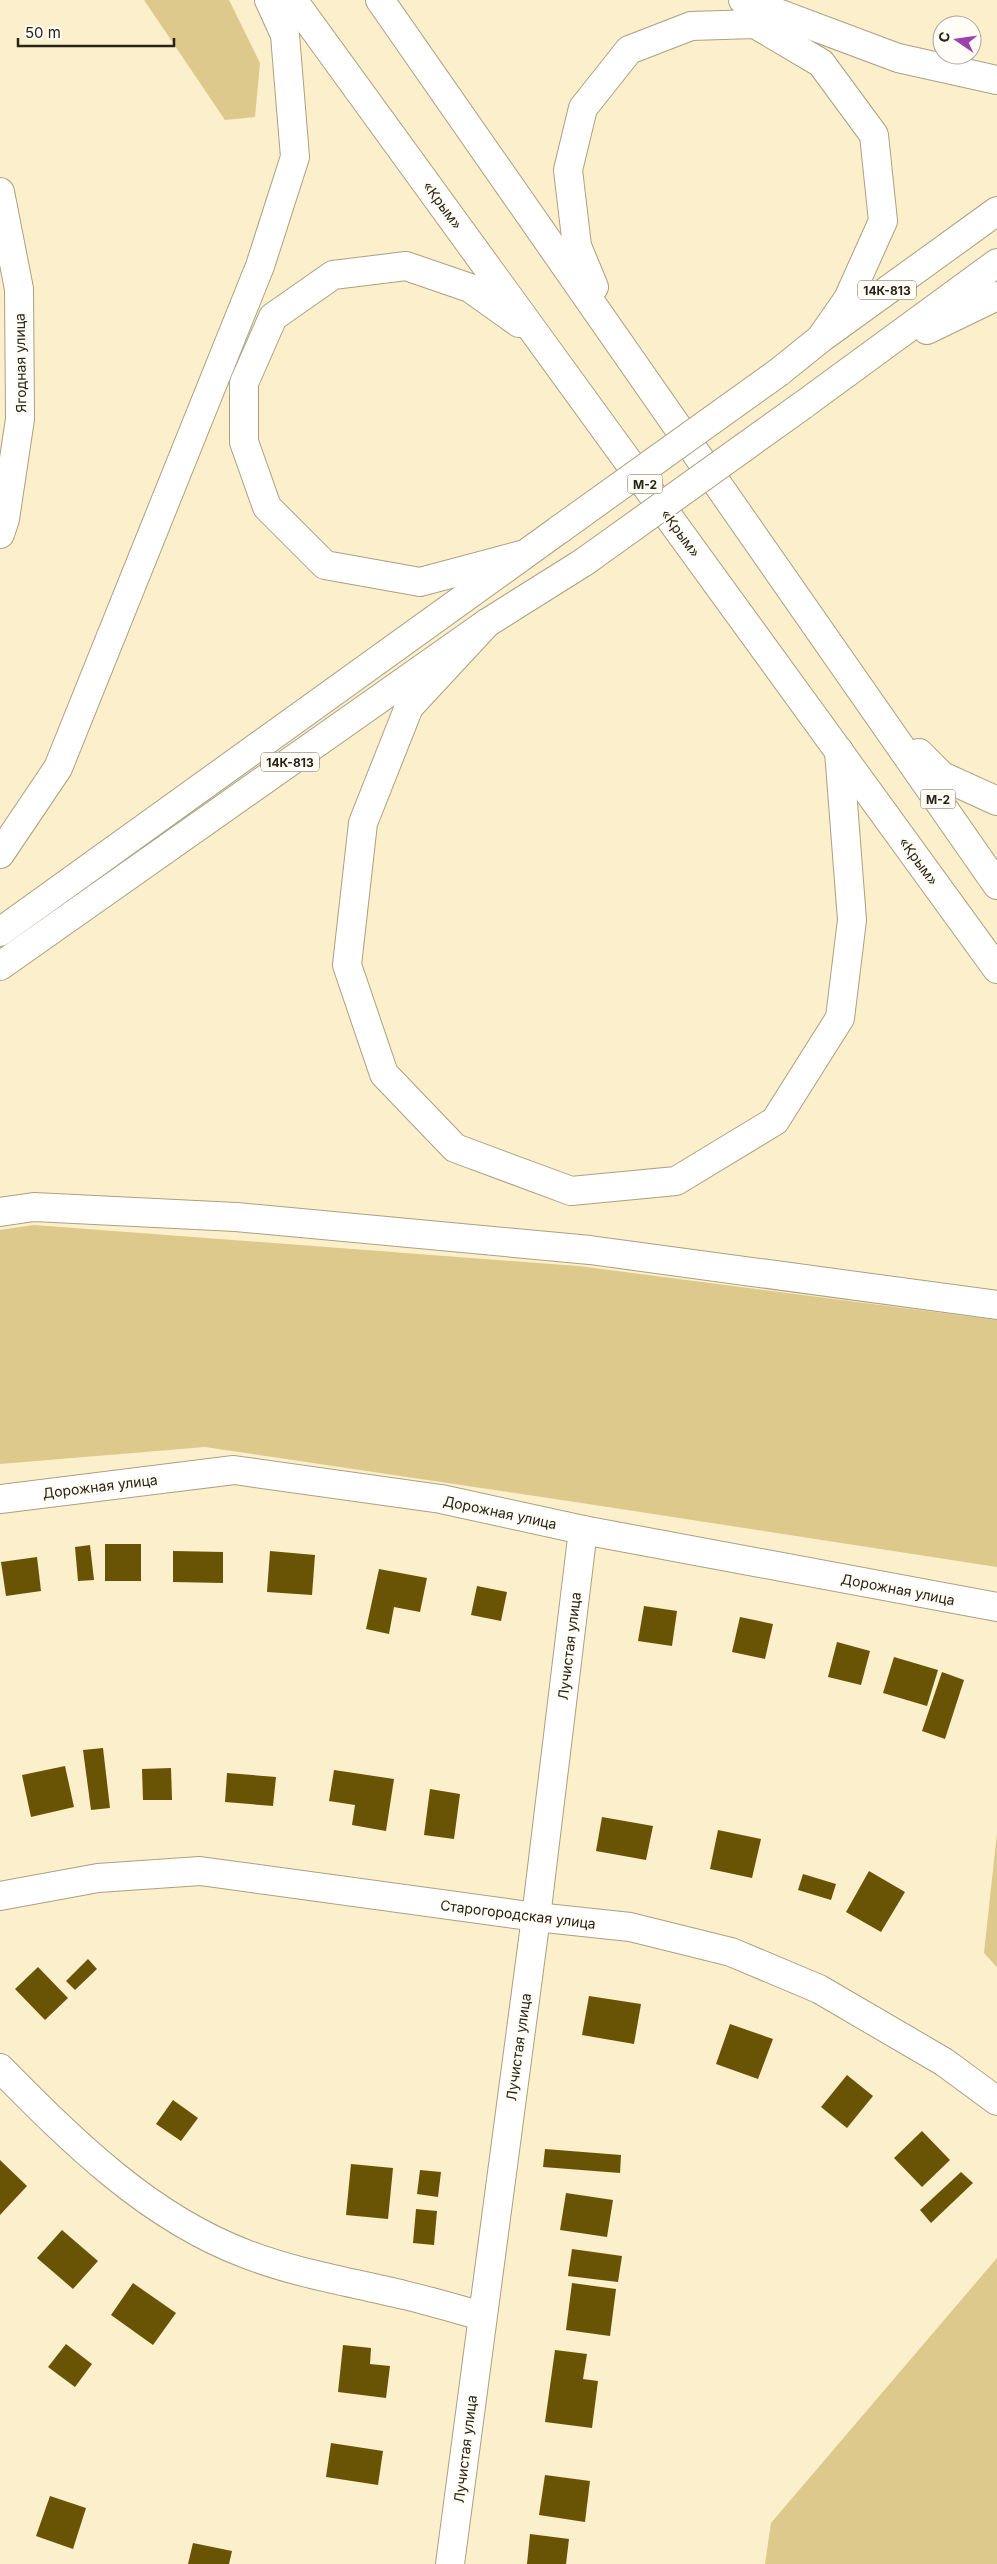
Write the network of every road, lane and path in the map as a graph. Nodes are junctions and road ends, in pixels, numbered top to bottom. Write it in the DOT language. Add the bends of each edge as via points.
graph roads {
  1 [pos="269,0"];
  2 [pos="293,0"];
  3 [pos="380,0"];
  4 [pos="742,0"];
  5 [pos="997,80"];
  6 [pos="0,192"];
  7 [pos="997,211"];
  8 [pos="997,262"];
  9 [pos="997,296"];
  10 [pos="614,334"];
  11 [pos="539,338"];
  12 [pos="820,339"];
  13 [pos="868,359"];
  14 [pos="0,534"];
  15 [pos="522,555"];
  16 [pos="487,623"];
  17 [pos="878,713"];
  18 [pos="840,751"];
  19 [pos="997,801"];
  20 [pos="0,854"];
  21 [pos="997,885"];
  22 [pos="0,932"];
  23 [pos="0,966"];
  24 [pos="997,969"];
  25 [pos="0,1212"];
  26 [pos="997,1304"];
  27 [pos="0,1499"];
  28 [pos="583,1530"];
  29 [pos="997,1608"];
  30 [pos="0,1896"];
  31 [pos="536,1917"];
  32 [pos="0,2068"];
  33 [pos="997,2101"];
  34 [pos="482,2316"];
  35 [pos="450,2564"];
  1 -- 20 [label="main road" via="285,35 295,157 260,266 58,768"];
  2 -- 11 [label="main road, «Крым» / М-2"];
  3 -- 10 [label="main road, М-2"];
  4 -- 5 [label="main road" via="898,58"];
  6 -- 14 [label="main road, Ягодная улица" via="19,289 20,419"];
  7 -- 12 [label="main road, 14К-813"];
  8 -- 13 [label="main road, 14К-813"];
  9 -- 13 [label="main road"];
  10 -- 12 [label="main road" via="577,246 568,170 583,108 630,50 692,26 755,24 821,63 874,135 882,221 848,299"];
  10 -- 17 [label="main road, М-2"];
  11 -- 15 [label="main road" via="470,288 406,266 332,275 273,317 244,383 244,442 267,508 324,564 420,582"];
  11 -- 18 [label="main road, «Крым» / М-2"];
  12 -- 15 [label="main road, 14К-813, bridge" via="779,372"];
  13 -- 16 [label="main road, 14К-813, bridge" via="584,562"];
  15 -- 22 [label="main road, 14К-813"];
  16 -- 18 [label="main road" via="409,707 363,823 347,965 384,1074 455,1148 571,1191 676,1180 775,1121 840,1018 852,920"];
  16 -- 23 [label="main road, 14К-813"];
  17 -- 19 [label="main road" via="942,776"];
  17 -- 21 [label="main road, М-2"];
  18 -- 24 [label="main road, «Крым» / М-2"];
  25 -- 26 [label="main road" via="34,1207 236,1217 472,1238 590,1250"];
  27 -- 28 [label="main road, Дорожная улица" via="234,1470 441,1499"];
  28 -- 29 [label="main road, Дорожная улица"];
  28 -- 31 [label="main road, Лучистая улица"];
  30 -- 31 [label="main road, Старогородская улица" via="98,1878 200,1871"];
  31 -- 33 [label="main road, Старогородская улица" via="630,1927 732,1952 819,1988 944,2062"];
  31 -- 34 [label="main road, Лучистая улица"];
  32 -- 34 [label="main road" via="98,2164 175,2220 245,2254 321,2278"];
  34 -- 35 [label="main road, Лучистая улица"];
}
